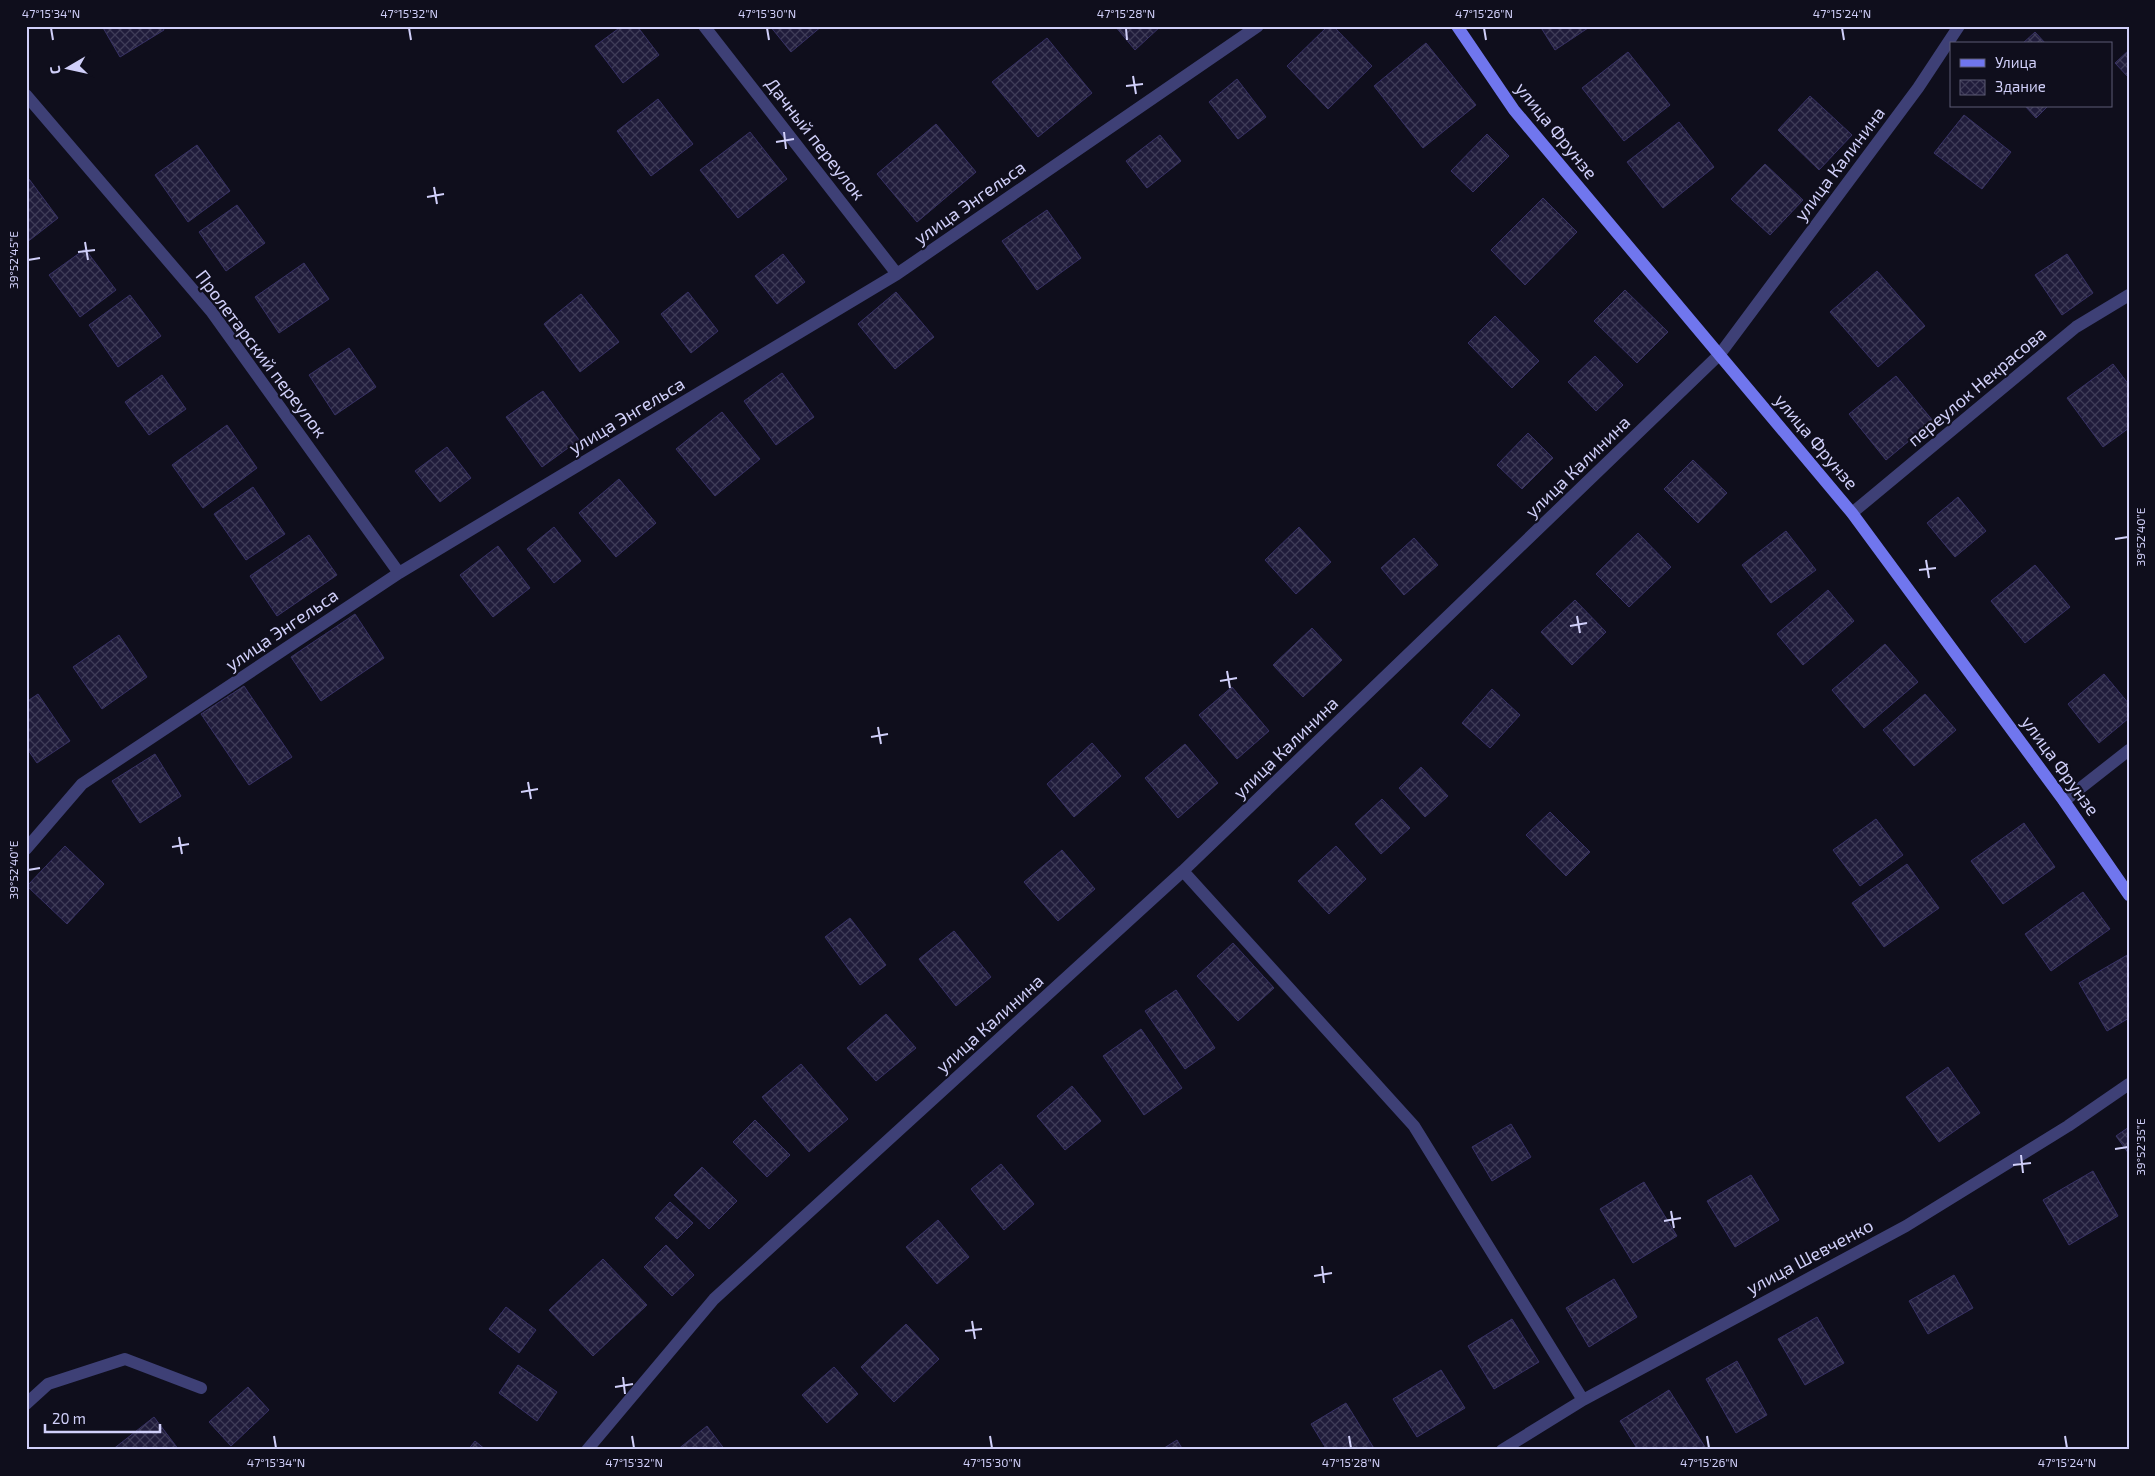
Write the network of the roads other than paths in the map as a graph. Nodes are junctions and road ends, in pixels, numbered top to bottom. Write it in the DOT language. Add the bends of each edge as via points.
graph roads {
  1 [pos="704,26"];
  2 [pos="1258,26"];
  3 [pos="1457,26"];
  4 [pos="1959,26"];
  5 [pos="26,96"];
  6 [pos="898,274"];
  7 [pos="2129,295"];
  8 [pos="1720,354"];
  9 [pos="1852,513"];
  10 [pos="399,573"];
  11 [pos="2129,750"];
  12 [pos="2064,801"];
  13 [pos="26,849"];
  14 [pos="1183,871"];
  15 [pos="2129,895"];
  16 [pos="2129,1084"];
  17 [pos="201,1388"];
  18 [pos="1583,1400"];
  19 [pos="26,1404"];
  20 [pos="587,1450"];
  21 [pos="1502,1450"];
  1 -- 6 [label="street, Дачный переулок"];
  2 -- 6 [label="street, улица Энгельса"];
  3 -- 8 [label="street, улица Фрунзе" via="1514,110"];
  4 -- 8 [label="street, улица Калинина" via="1918,88"];
  5 -- 10 [label="street, Пролетарский переулок" via="211,311"];
  6 -- 10 [label="street, улица Энгельса"];
  7 -- 9 [label="street, переулок Некрасова" via="2076,327"];
  8 -- 9 [label="street, улица Фрунзе"];
  8 -- 14 [label="street, улица Калинина"];
  9 -- 12 [label="street, улица Фрунзе"];
  10 -- 13 [label="street, улица Энгельса" via="82,784"];
  11 -- 12 [label="street"];
  12 -- 15 [label="street, улица Фрунзе"];
  14 -- 18 [label="street" via="1414,1126"];
  14 -- 20 [label="street, улица Калинина" via="714,1299"];
  16 -- 18 [label="street, улица Шевченко" via="2068,1126 1906,1226"];
  17 -- 19 [label="street" via="124,1359 48,1384"];
  18 -- 21 [label="street, улица Шевченко"];
}
